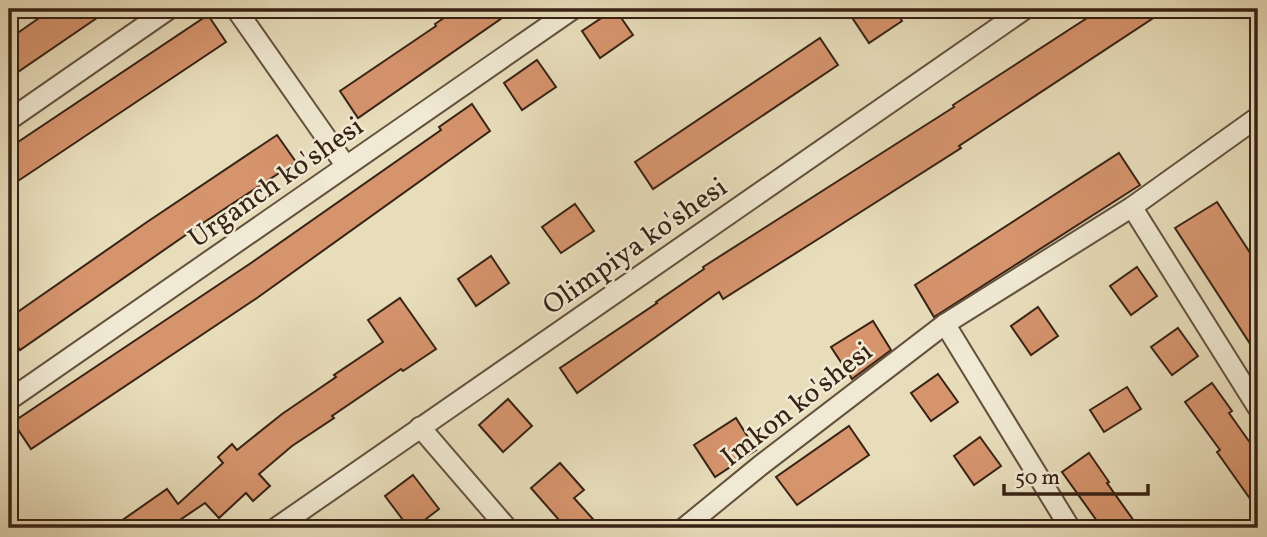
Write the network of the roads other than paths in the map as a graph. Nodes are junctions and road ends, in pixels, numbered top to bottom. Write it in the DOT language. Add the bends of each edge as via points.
graph roads {
  1 [pos="169,9"];
  2 [pos="236,9"];
  3 [pos="573,9"];
  4 [pos="1025,9"];
  5 [pos="1258,117"];
  6 [pos="9,120"];
  7 [pos="346,166"];
  8 [pos="1132,207"];
  9 [pos="945,324"];
  10 [pos="9,400"];
  11 [pos="1258,408"];
  12 [pos="420,427"];
  13 [pos="276,528"];
  14 [pos="507,528"];
  15 [pos="684,528"];
  16 [pos="1070,528"];
  1 -- 6 [label="street"];
  2 -- 7 [label="street"];
  3 -- 7 [label="street, Urganch ko'shesi"];
  4 -- 12 [label="street, Olimpiya ko'shesi"];
  5 -- 8 [label="street, Imkon ko'shesi"];
  7 -- 10 [label="street, Urganch ko'shesi"];
  8 -- 9 [label="street, Imkon ko'shesi"];
  8 -- 11 [label="street"];
  9 -- 15 [label="street, Imkon ko'shesi"];
  9 -- 16 [label="street"];
  12 -- 13 [label="street, Olimpiya ko'shesi"];
  12 -- 14 [label="street"];
}
